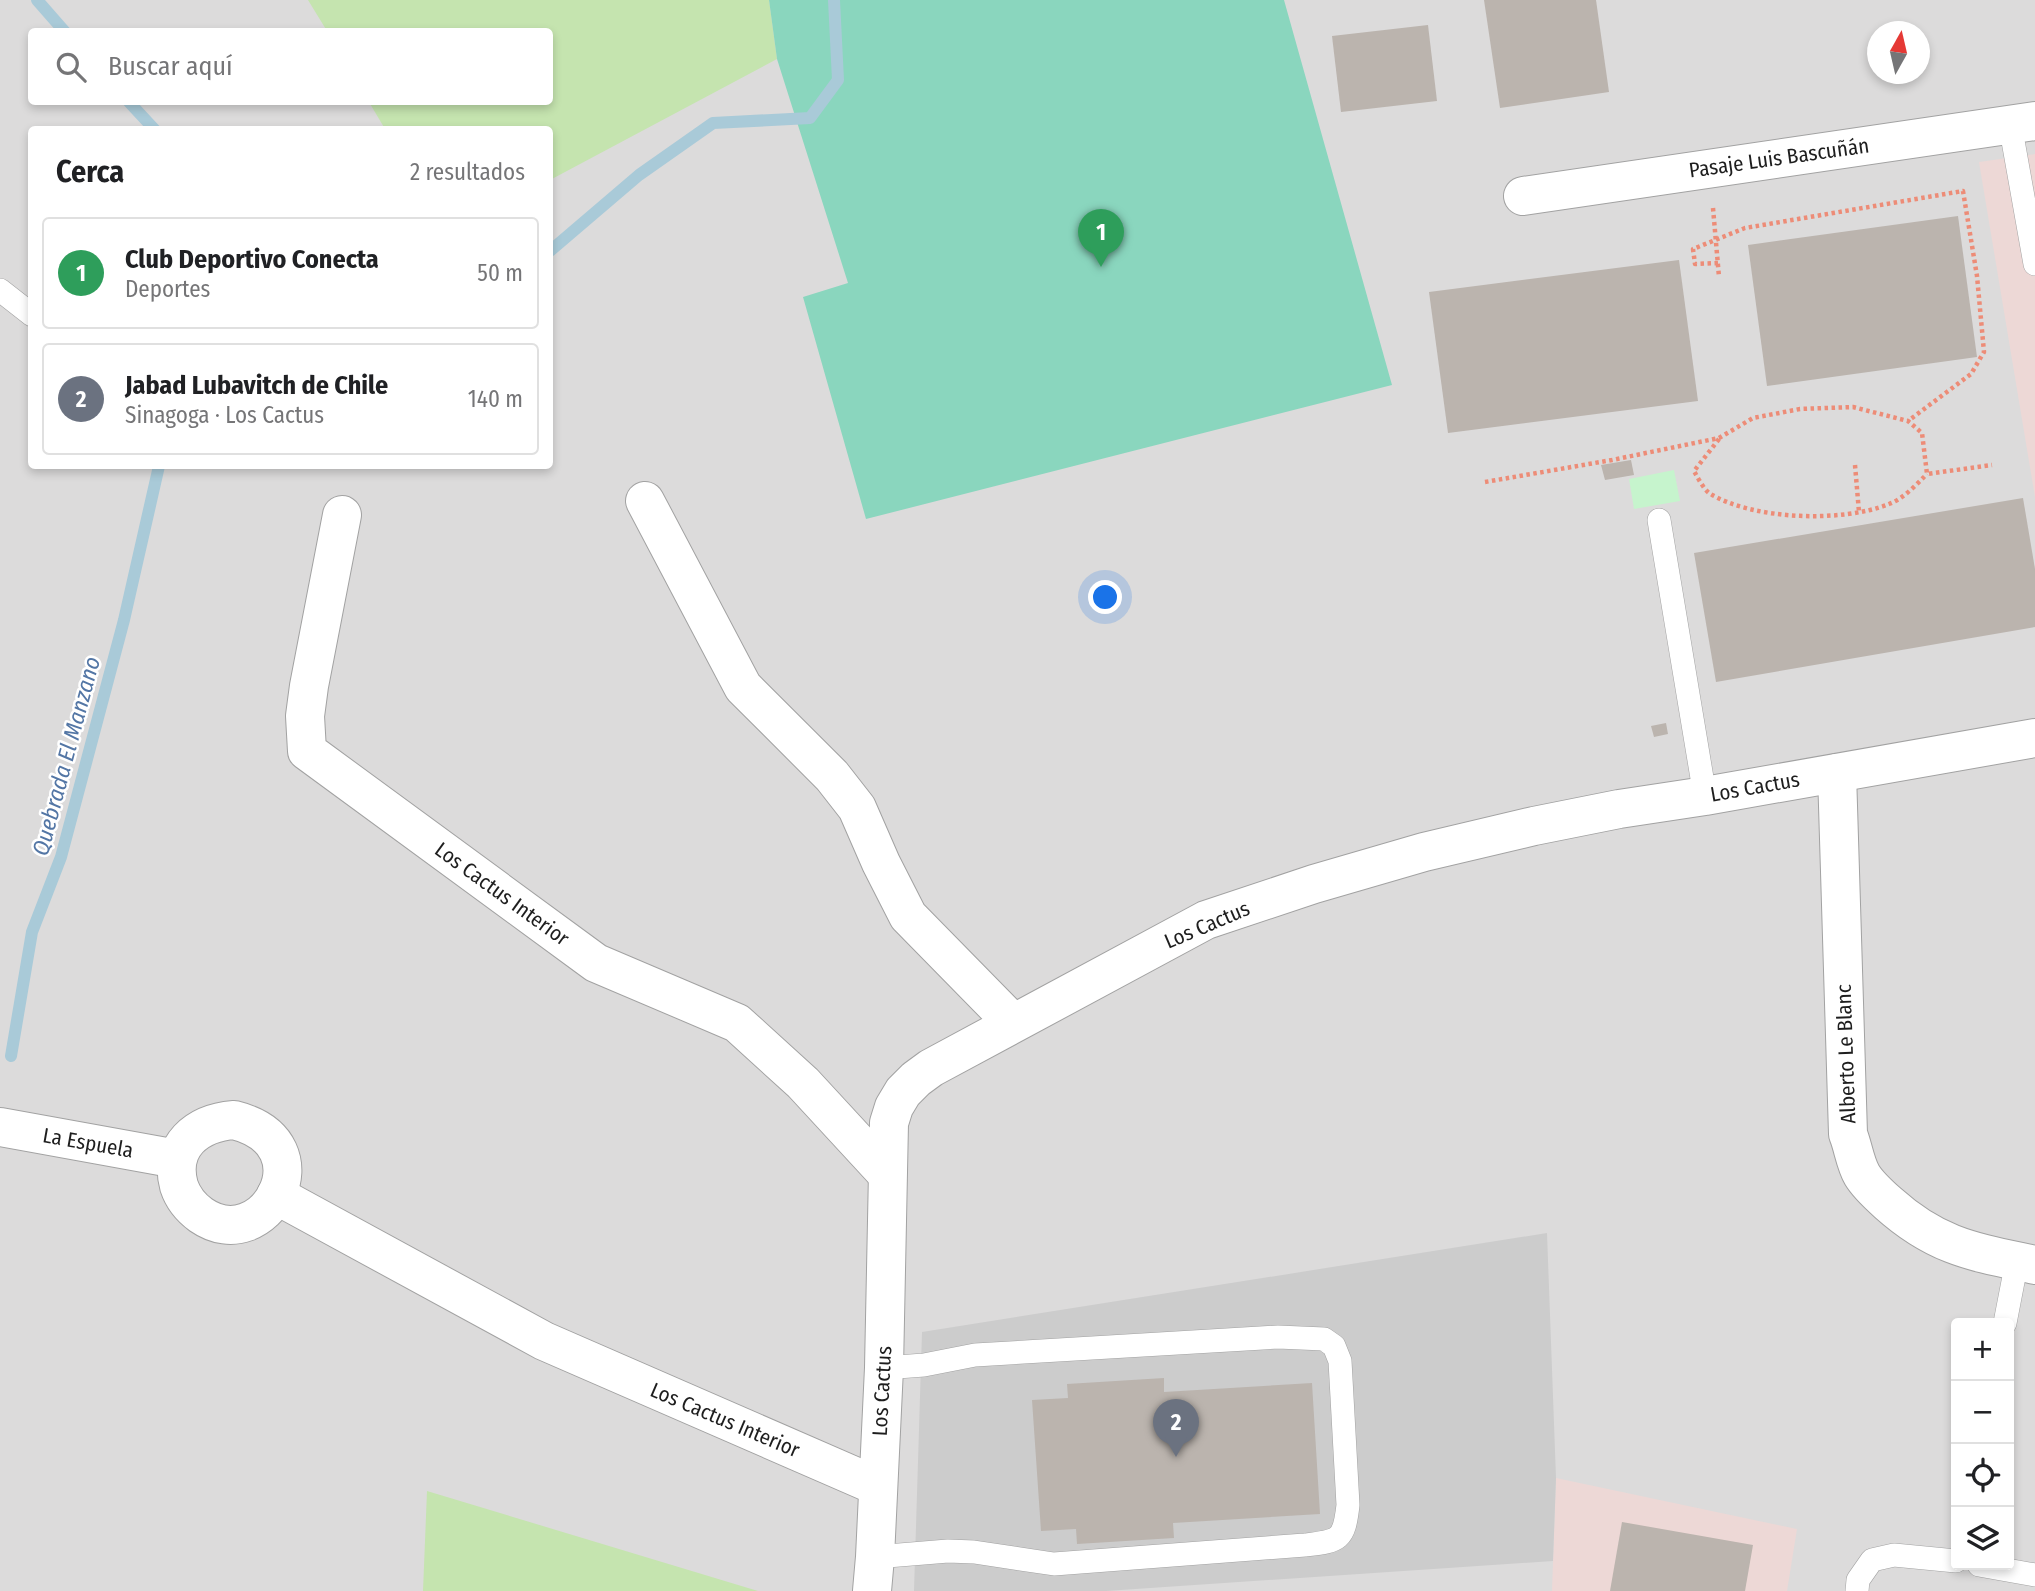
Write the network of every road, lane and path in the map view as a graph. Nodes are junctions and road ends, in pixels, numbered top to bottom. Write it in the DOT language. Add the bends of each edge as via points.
graph roads {
  1 [pos="2023,122"];
  2 [pos="1523,196"];
  3 [pos="2029,196"];
  4 [pos="1713,207"];
  5 [pos="1716,240"];
  6 [pos="1718,263"];
  7 [pos="2035,264"];
  8 [pos="1719,277"];
  9 [pos="0,290"];
  10 [pos="28,312"];
  11 [pos="1908,422"];
  12 [pos="1719,438"];
  13 [pos="1855,465"];
  14 [pos="1992,465"];
  15 [pos="1927,474"];
  16 [pos="1485,482"];
  17 [pos="645,501"];
  18 [pos="1859,512"];
  19 [pos="342,515"];
  20 [pos="1659,520"];
  21 [pos="2035,738"];
  22 [pos="1837,773"];
  23 [pos="1705,796"];
  24 [pos="1013,1023"];
  25 [pos="0,1127"];
  26 [pos="177,1159"];
  27 [pos="886,1173"];
  28 [pos="276,1195"];
  29 [pos="2026,1263"];
  30 [pos="2007,1318"];
  31 [pos="884,1368"];
  32 [pos="877,1486"];
  33 [pos="1951,1561"];
  34 [pos="2007,1570"];
  35 [pos="874,1574"];
  36 [pos="2035,1575"];
  37 [pos="1857,1591"];
  1 -- 2 [label="street, Pasaje Luis Bascuñán"];
  1 -- 3 [label="lane"];
  3 -- 7 [label="lane"];
  4 -- 5 [label="path"];
  5 -- 6 [label="path"];
  5 -- 6 [label="path" via="1693,249 1695,264"];
  5 -- 11 [label="path" via="1745,228 1963,191 1984,352 1971,374"];
  6 -- 8 [label="path"];
  9 -- 10 [label="lane"];
  11 -- 12 [label="path" via="1853,407 1800,409 1753,418"];
  11 -- 15 [label="path" via="1922,433"];
  12 -- 16 [label="path"];
  12 -- 18 [label="path" via="1694,471 1707,492 1745,510 1819,518"];
  13 -- 18 [label="path"];
  14 -- 15 [label="path"];
  15 -- 18 [label="path" via="1890,504"];
  17 -- 24 [label="street" via="743,687 832,776 857,808 908,916"];
  19 -- 27 [label="street, Los Cactus Interior" via="309,685 307,751 596,963 737,1023 803,1083"];
  20 -- 23 [label="lane"];
  21 -- 22 [label="street, Los Cactus"];
  22 -- 23 [label="street, Los Cactus"];
  22 -- 29 [label="street, Alberto Le Blanc" via="1848,1133 1862,1174 1905,1218 1931,1235 1959,1248"];
  23 -- 24 [label="street, Los Cactus" via="1534,826 1314,884 1206,920"];
  24 -- 27 [label="street, Los Cactus" via="931,1068 903,1092 888,1124"];
  25 -- 26 [label="street, La Espuela"];
  26 -- 28 [label="street" via="182,1195 208,1220 244,1223 260,1215"];
  26 -- 28 [label="street" via="199,1129 216,1121 252,1124 277,1149 282,1167"];
  27 -- 31 [label="street, Los Cactus"];
  28 -- 32 [label="street, Los Cactus Interior" via="544,1341"];
  29 -- 30 [label="lane"];
  31 -- 32 [label="street, Los Cactus"];
  31 -- 35 [label="lane" via="975,1355 1278,1337 1324,1339 1335,1346 1340,1361 1348,1505 1346,1527 1331,1542 1054,1564 948,1551"];
  32 -- 35 [label="street, Los Cactus"];
  33 -- 37 [label="lane" via="1894,1555 1872,1560 1858,1580"];
  34 -- 36 [label="lane"];
}
